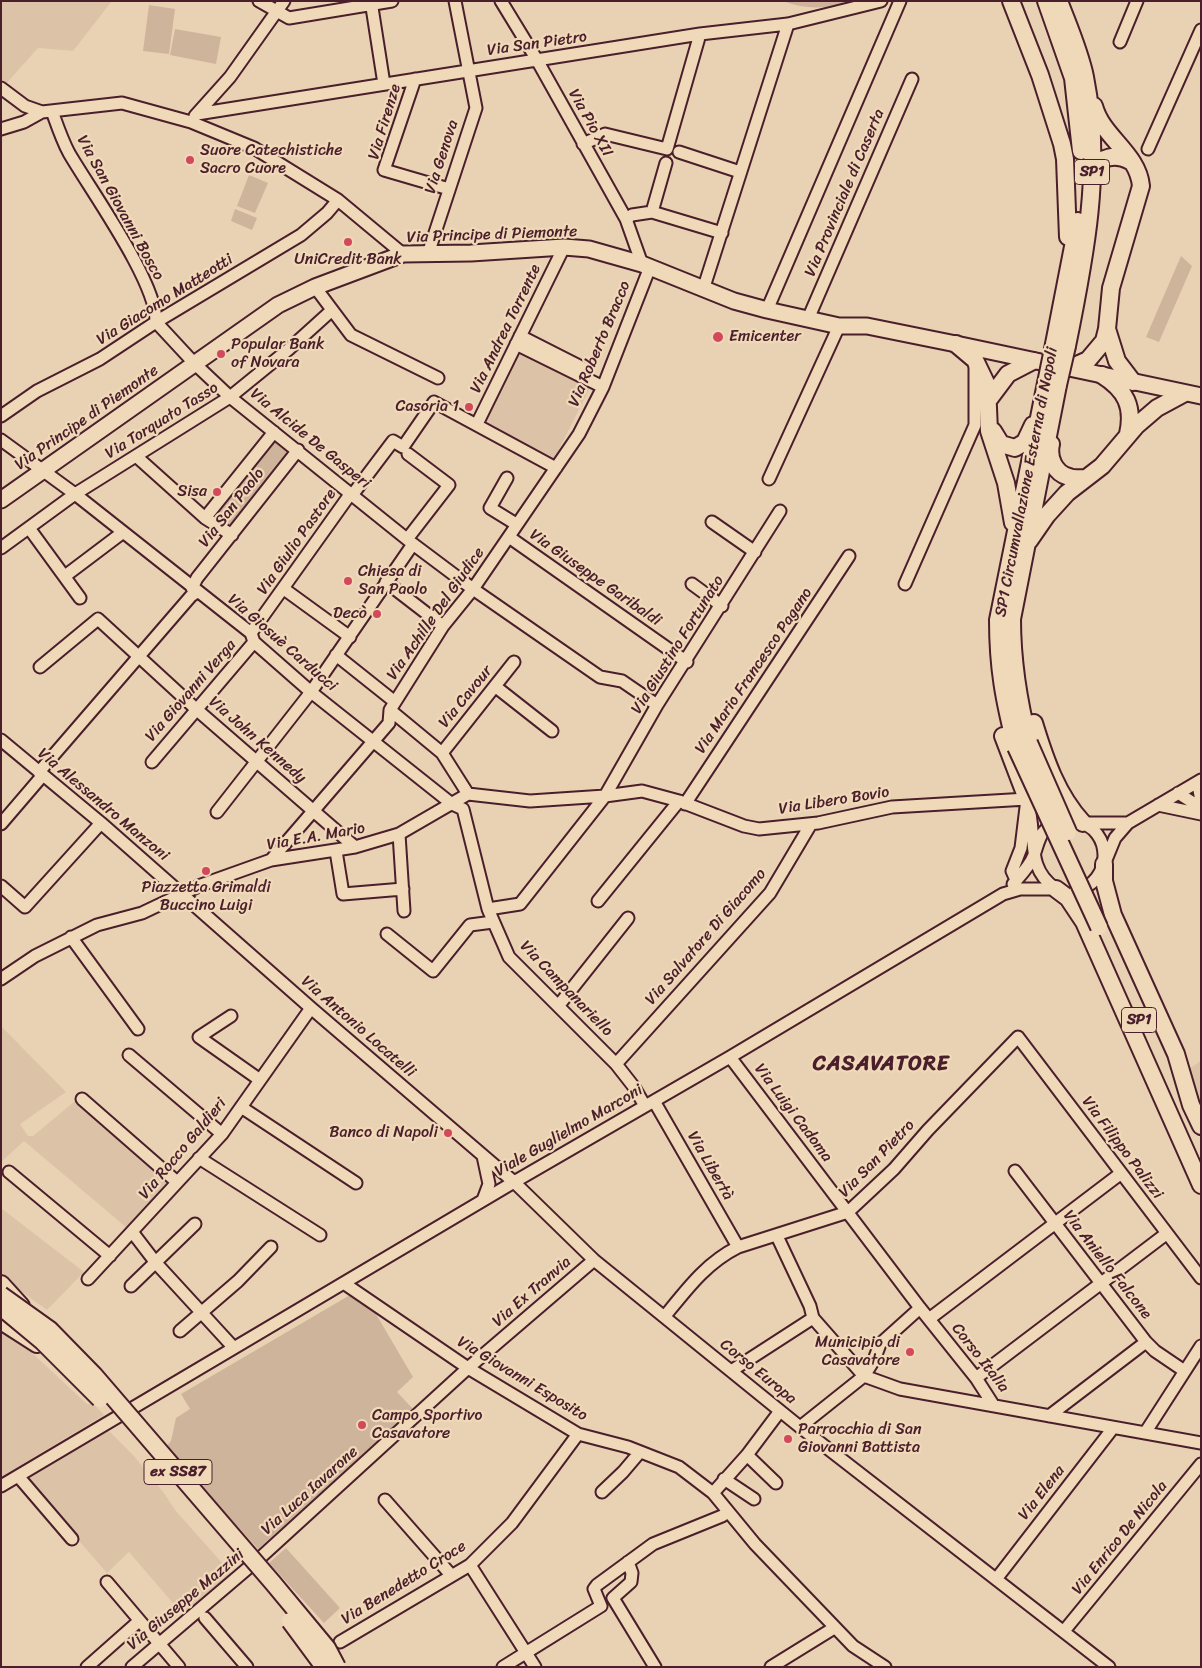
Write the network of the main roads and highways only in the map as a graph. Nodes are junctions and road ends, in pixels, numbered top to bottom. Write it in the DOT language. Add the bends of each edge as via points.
graph roads {
  1 [pos="1011,1"];
  2 [pos="1046,1"];
  3 [pos="1059,1"];
  4 [pos="1087,90"];
  5 [pos="1130,161"];
  6 [pos="1092,170"];
  7 [pos="1067,282"];
  8 [pos="1107,329"];
  9 [pos="956,344"];
  10 [pos="1061,345"];
  11 [pos="1032,360"];
  12 [pos="1070,368"];
  13 [pos="1102,376"];
  14 [pos="1133,382"];
  15 [pos="1183,394"];
  16 [pos="1201,396"];
  17 [pos="990,398"];
  18 [pos="1047,410"];
  19 [pos="988,417"];
  20 [pos="1128,434"];
  21 [pos="1085,478"];
  22 [pos="1,500"];
  23 [pos="1020,541"];
  24 [pos="1013,578"];
  25 [pos="1027,799"];
  26 [pos="1083,823"];
  27 [pos="1104,864"];
  28 [pos="1056,889"];
  29 [pos="1185,1109"];
  30 [pos="1201,1126"];
  31 [pos="1201,1161"];
  32 [pos="1201,1185"];
  33 [pos="1,1284"];
  34 [pos="1,1295"];
  35 [pos="1,1307"];
  36 [pos="26,1312"];
  37 [pos="1,1321"];
  38 [pos="59,1357"];
  39 [pos="324,1667"];
  40 [pos="337,1667"];
  1 -- 7 [label="highway" via="1062,144 1068,216"];
  2 -- 7 [label="highway, SP1 Circumvallazione Esterna di Napoli / SP1" via="1073,78 1078,115 1082,170 1080,205"];
  3 -- 4 [label="highway, SP1 Circumvallazione Esterna di Napoli / SP1" via="1085,75"];
  4 -- 5 [label="highway" via="1101,124"];
  4 -- 6 [label="highway, SP1 Circumvallazione Esterna di Napoli / SP1"];
  5 -- 6 [label="highway" via="1105,158"];
  5 -- 8 [label="highway" via="1138,170 1141,186 1110,288"];
  6 -- 10 [label="highway, SP1 Circumvallazione Esterna di Napoli / SP1" via="1080,283"];
  7 -- 10 [label="highway, SP1 Circumvallazione Esterna di Napoli / SP1"];
  8 -- 12 [label="highway" via="1104,341 1094,355"];
  8 -- 14 [label="highway" via="1118,361"];
  9 -- 11 [label="main road, Via Principe di Piemonte"];
  9 -- 17 [label="highway" via="975,360"];
  9 -- 22 [label="main road, Via Principe di Piemonte" via="867,326 839,326 767,310 703,290 646,265 589,249 564,247 403,254 315,287 278,305"];
  10 -- 18 [label="highway, SP1 Circumvallazione Esterna di Napoli / SP1, bridge"];
  11 -- 12 [label="main road, Via Principe di Piemonte"];
  11 -- 17 [label="highway" via="1008,374"];
  12 -- 13 [label="main road, Via Principe di Piemonte"];
  13 -- 14 [label="main road, Via Principe di Piemonte"];
  13 -- 20 [label="highway" via="1117,384 1125,396 1130,417"];
  14 -- 15 [label="main road, Via Principe di Piemonte"];
  15 -- 16 [label="main road, Via Principe di Piemonte"];
  15 -- 20 [label="highway" via="1145,418"];
  17 -- 19 [label="highway"];
  18 -- 19 [label="highway" via="1025,442 1014,448 1001,444"];
  18 -- 21 [label="highway" via="1053,431 1052,463 1069,477"];
  18 -- 23 [label="highway, SP1 Circumvallazione Esterna di Napoli / SP1"];
  19 -- 23 [label="highway" via="989,431"];
  20 -- 21 [label="highway" via="1102,466"];
  21 -- 23 [label="highway"];
  23 -- 24 [label="highway, SP1 Circumvallazione Esterna di Napoli / SP1"];
  24 -- 25 [label="highway" via="996,606 989,636 989,678 1005,744"];
  24 -- 26 [label="highway" via="1022,666 1031,714 1046,761 1062,796"];
  24 -- 29 [label="highway, SP1 Circumvallazione Esterna di Napoli / SP1, bridge" via="998,620 1001,686 1022,745"];
  27 -- 29 [label="highway" via="1104,881 1114,915 1176,1054"];
  28 -- 32 [label="highway" via="1068,898 1084,922"];
  29 -- 30 [label="highway"];
  29 -- 31 [label="highway, SP1"];
  33 -- 36 [label="highway, bridge"];
  34 -- 36 [label="highway, ex SS87, bridge"];
  35 -- 38 [label="highway, ex SS87, bridge"];
  36 -- 40 [label="highway, ex SS87, bridge" via="50,1330 94,1375 273,1583 327,1648"];
  37 -- 38 [label="highway, bridge"];
  38 -- 39 [label="highway, ex SS87, bridge" via="86,1383 265,1588"];
}
